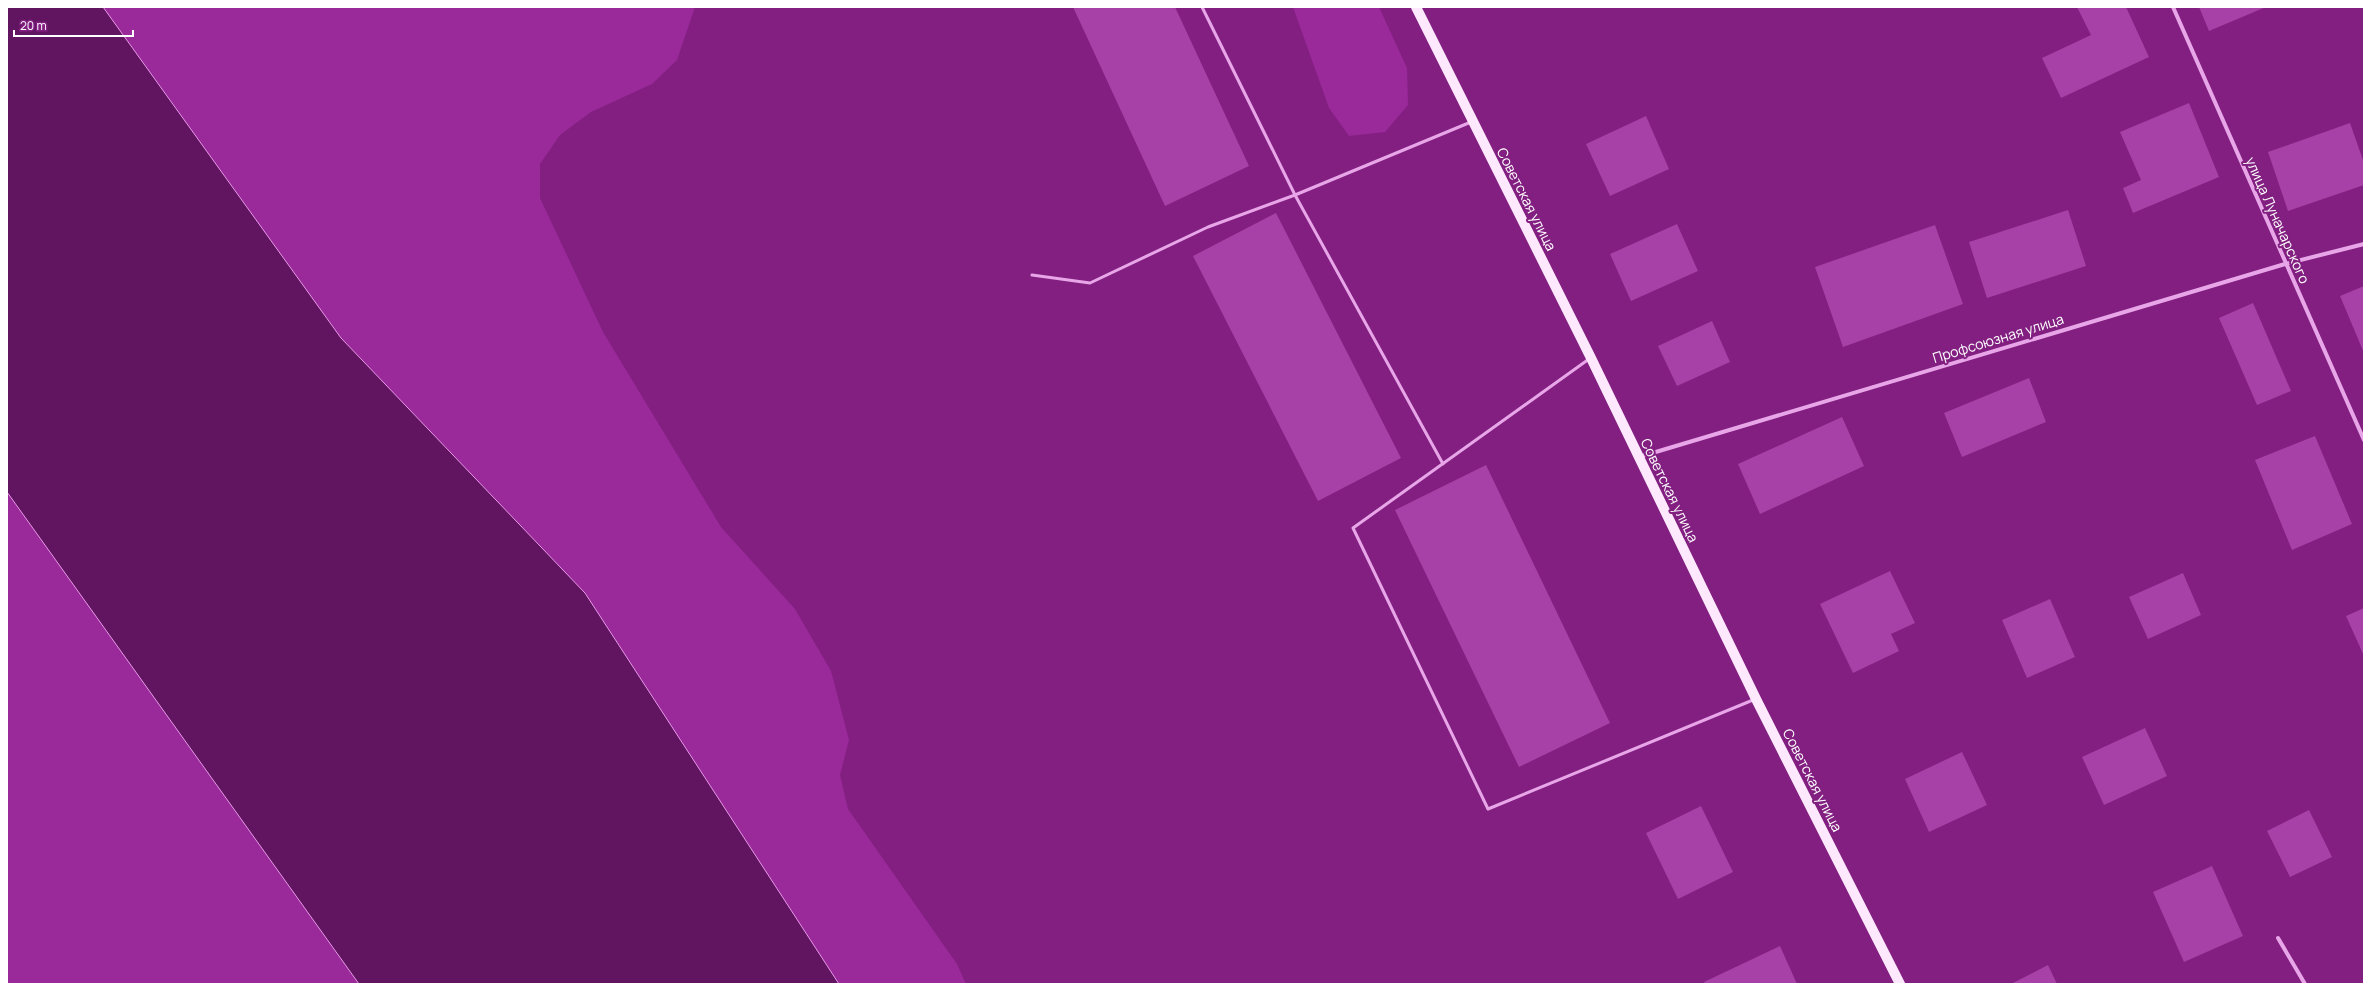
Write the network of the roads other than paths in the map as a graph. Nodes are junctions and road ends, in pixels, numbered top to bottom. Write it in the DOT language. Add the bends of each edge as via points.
graph roads {
  1 [pos="1202,7"];
  2 [pos="1416,7"];
  3 [pos="2173,7"];
  4 [pos="1472,121"];
  5 [pos="1295,195"];
  6 [pos="2364,244"];
  7 [pos="2285,264"];
  8 [pos="1032,275"];
  9 [pos="1590,358"];
  10 [pos="2364,440"];
  11 [pos="1638,457"];
  12 [pos="1443,464"];
  13 [pos="1756,699"];
  14 [pos="2278,938"];
  15 [pos="1900,984"];
  16 [pos="2305,984"];
  1 -- 5 [label="lane"];
  2 -- 4 [label="main road, Советская улица"];
  3 -- 7 [label="street, улица Луначарского"];
  4 -- 5 [label="lane"];
  4 -- 9 [label="main road, Советская улица"];
  5 -- 8 [label="lane" via="1208,227 1090,283"];
  5 -- 12 [label="lane"];
  6 -- 7 [label="street, Профсоюзная улица"];
  7 -- 10 [label="street, улица Луначарского"];
  7 -- 11 [label="street, Профсоюзная улица"];
  9 -- 11 [label="main road, Советская улица"];
  9 -- 12 [label="lane"];
  11 -- 13 [label="main road, Советская улица"];
  12 -- 13 [label="lane" via="1353,528 1488,809"];
  13 -- 15 [label="main road, Советская улица"];
  14 -- 16 [label="street"];
}
